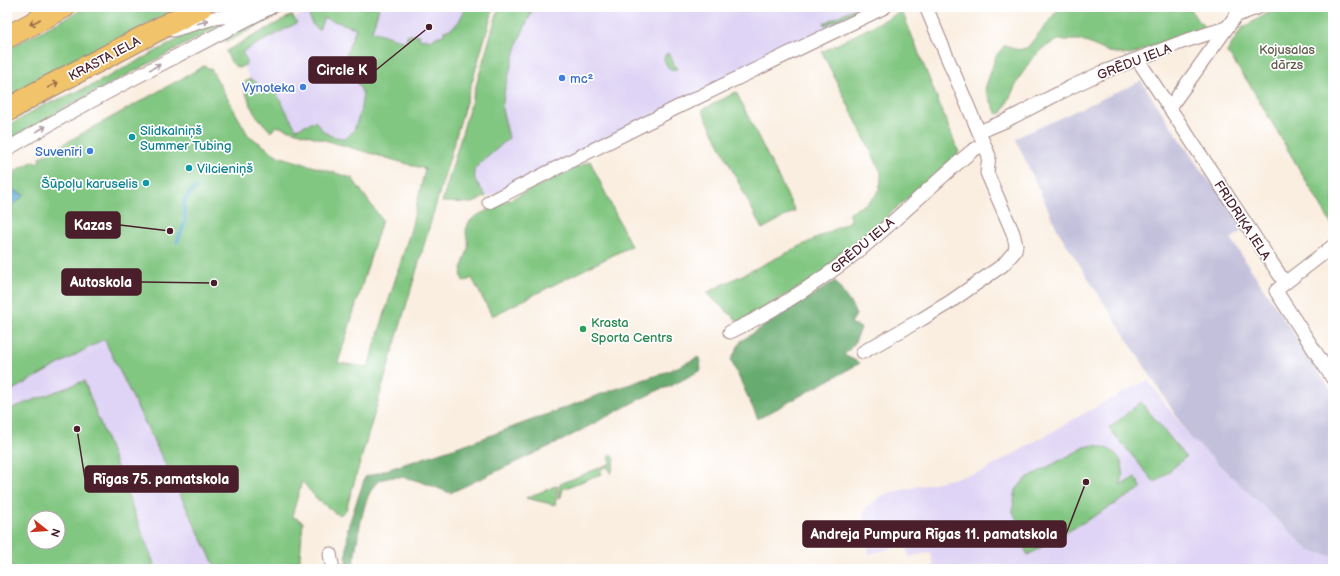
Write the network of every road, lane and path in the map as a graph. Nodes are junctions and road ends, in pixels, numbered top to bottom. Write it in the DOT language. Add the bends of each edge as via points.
graph roads {
  1 [pos="64,7"];
  2 [pos="201,7"];
  3 [pos="885,7"];
  4 [pos="926,7"];
  5 [pos="1259,7"];
  6 [pos="266,9"];
  7 [pos="1239,12"];
  8 [pos="1226,28"];
  9 [pos="7,37"];
  10 [pos="138,40"];
  11 [pos="1138,60"];
  12 [pos="1170,107"];
  13 [pos="7,111"];
  14 [pos="981,138"];
  15 [pos="7,149"];
  16 [pos="489,202"];
  17 [pos="1333,246"];
  18 [pos="1285,283"];
  19 [pos="730,332"];
  20 [pos="863,352"];
  21 [pos="1333,379"];
  22 [pos="330,554"];
  23 [pos="333,569"];
  1 -- 9 [label="highway, one-way"];
  2 -- 10 [label="highway, KRASTA IELA"];
  3 -- 16 [label="street"];
  4 -- 14 [label="street"];
  5 -- 7 [label="street"];
  10 -- 6 [label="street, one-way" via="214,18"];
  15 -- 6 [label="street, one-way" via="121,85"];
  7 -- 8 [label="street"];
  8 -- 11 [label="street, GRĒDU IELA"];
  8 -- 12 [label="street"];
  13 -- 10 [label="highway, KRASTA IELA, one-way"];
  11 -- 12 [label="street, FRIDRIĶA IELA"];
  11 -- 14 [label="street, GRĒDU IELA" via="1070,87 1005,121"];
  12 -- 18 [label="street, FRIDRIĶA IELA"];
  14 -- 19 [label="street, GRĒDU IELA" via="972,151 857,252 816,283 752,322"];
  14 -- 20 [label="street" via="989,156 987,172 1013,233 1015,251 1003,265 950,302"];
  17 -- 18 [label="street"];
  18 -- 21 [label="street" via="1276,291"];
  22 -- 23 [label="street"];
}
